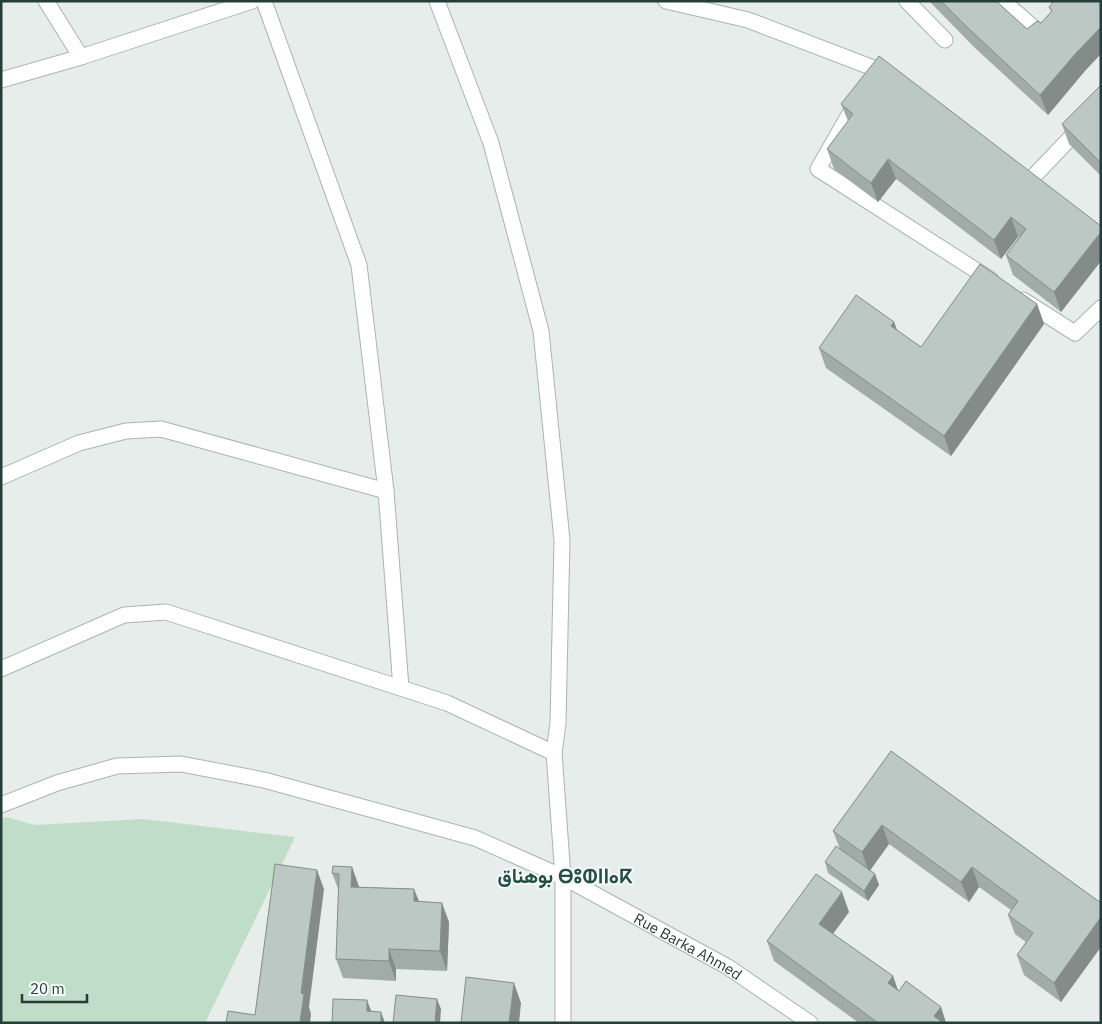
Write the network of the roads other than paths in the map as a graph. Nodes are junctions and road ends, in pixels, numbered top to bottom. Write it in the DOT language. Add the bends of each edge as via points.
graph roads {
  1 [pos="46,1"];
  2 [pos="252,1"];
  3 [pos="264,1"];
  4 [pos="437,1"];
  5 [pos="666,1"];
  6 [pos="907,1"];
  7 [pos="1003,1"];
  8 [pos="1075,1"];
  9 [pos="945,40"];
  10 [pos="81,57"];
  11 [pos="877,67"];
  12 [pos="1,80"];
  13 [pos="900,80"];
  14 [pos="1101,106"];
  15 [pos="1049,187"];
  16 [pos="1101,308"];
  17 [pos="1,478"];
  18 [pos="386,491"];
  19 [pos="1,669"];
  20 [pos="401,688"];
  21 [pos="554,753"];
  22 [pos="1,805"];
  23 [pos="563,876"];
  24 [pos="563,1023"];
  25 [pos="810,1023"];
  1 -- 10 [label="street"];
  2 -- 10 [label="street"];
  3 -- 18 [label="street" via="359,265"];
  4 -- 21 [label="street" via="491,143 541,331 562,540 558,724"];
  5 -- 11 [label="street" via="748,20"];
  6 -- 9 [label="street"];
  7 -- 8 [label="street" via="1042,36"];
  10 -- 12 [label="street"];
  11 -- 13 [label="street"];
  11 -- 16 [label="street" via="818,169 1075,333"];
  14 -- 15 [label="street" via="1030,173"];
  17 -- 18 [label="street" via="79,444 126,432 162,429"];
  18 -- 20 [label="street"];
  19 -- 20 [label="street" via="124,615 166,612"];
  20 -- 21 [label="street" via="447,703"];
  21 -- 23 [label="street"];
  22 -- 23 [label="street, Rue Barka Ahmed" via="57,782 116,766 181,764 264,780 475,838"];
  23 -- 24 [label="street"];
  23 -- 25 [label="street, Rue Barka Ahmed" via="728,968"];
}
